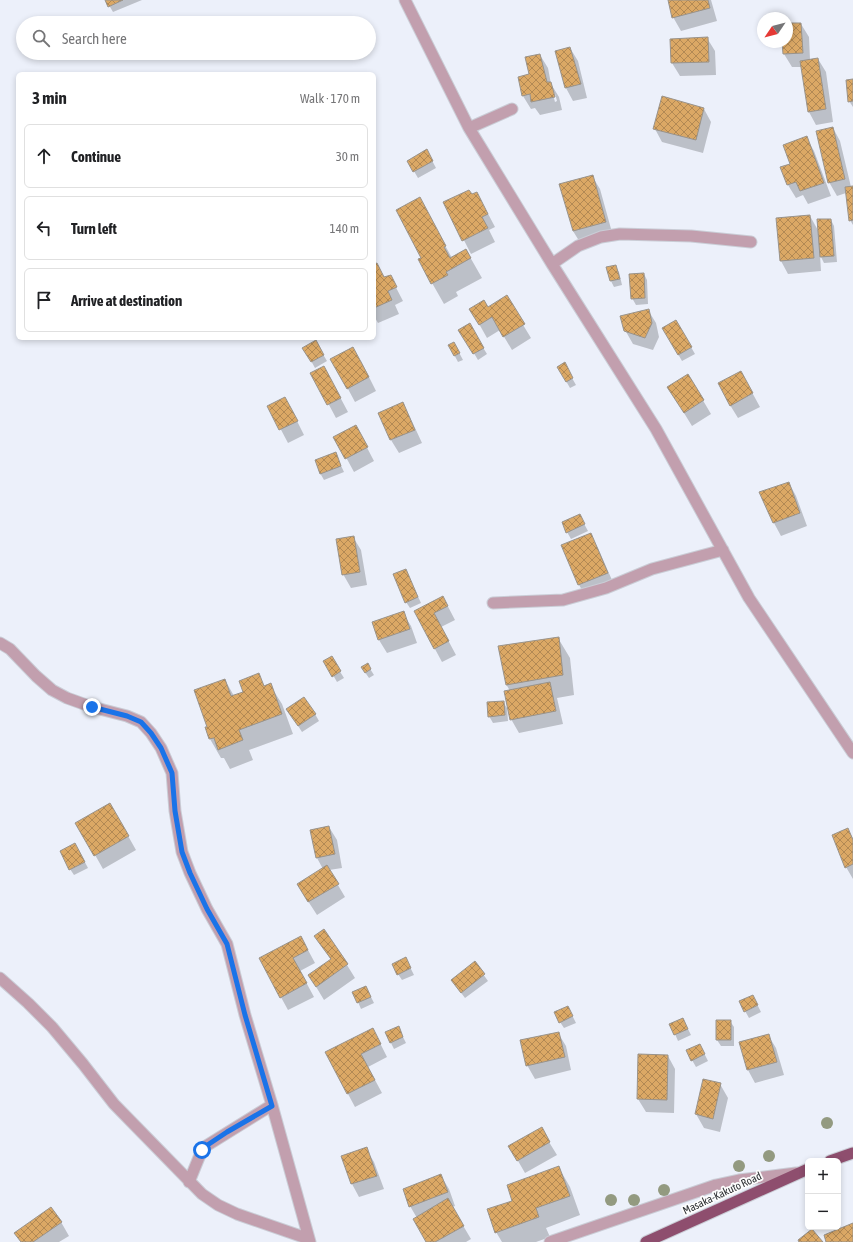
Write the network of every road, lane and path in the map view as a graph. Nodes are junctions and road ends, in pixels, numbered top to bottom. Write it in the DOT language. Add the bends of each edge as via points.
graph roads {
  1 [pos="406,0"];
  2 [pos="512,109"];
  3 [pos="470,128"];
  4 [pos="751,242"];
  5 [pos="552,264"];
  6 [pos="723,550"];
  7 [pos="493,603"];
  8 [pos="0,643"];
  9 [pos="853,753"];
  10 [pos="0,978"];
  11 [pos="272,1106"];
  12 [pos="853,1152"];
  13 [pos="838,1158"];
  14 [pos="805,1170"];
  15 [pos="797,1173"];
  16 [pos="189,1182"];
  17 [pos="309,1240"];
  18 [pos="550,1242"];
  19 [pos="646,1242"];
  1 -- 3 [label="street"];
  2 -- 3 [label="street"];
  3 -- 5 [label="street"];
  4 -- 5 [label="street" via="691,236 620,234 601,237 578,246"];
  5 -- 6 [label="street" via="656,429"];
  6 -- 7 [label="street" via="652,568 606,588 563,600"];
  6 -- 9 [label="street" via="749,598"];
  8 -- 11 [label="street" via="10,649 52,690 92,707 141,722 161,748 172,773 182,852 207,909 227,944"];
  10 -- 16 [label="street" via="52,1027 114,1104"];
  11 -- 16 [label="street" via="206,1146"];
  11 -- 17 [label="street"];
  12 -- 13 [label="highway"];
  14 -- 15 [label="highway, Masaka-Kakuto Road"];
  15 -- 18 [label="street" via="716,1185"];
  15 -- 19 [label="highway, Masaka-Kakuto Road"];
  16 -- 17 [label="street" via="218,1205"];
}
